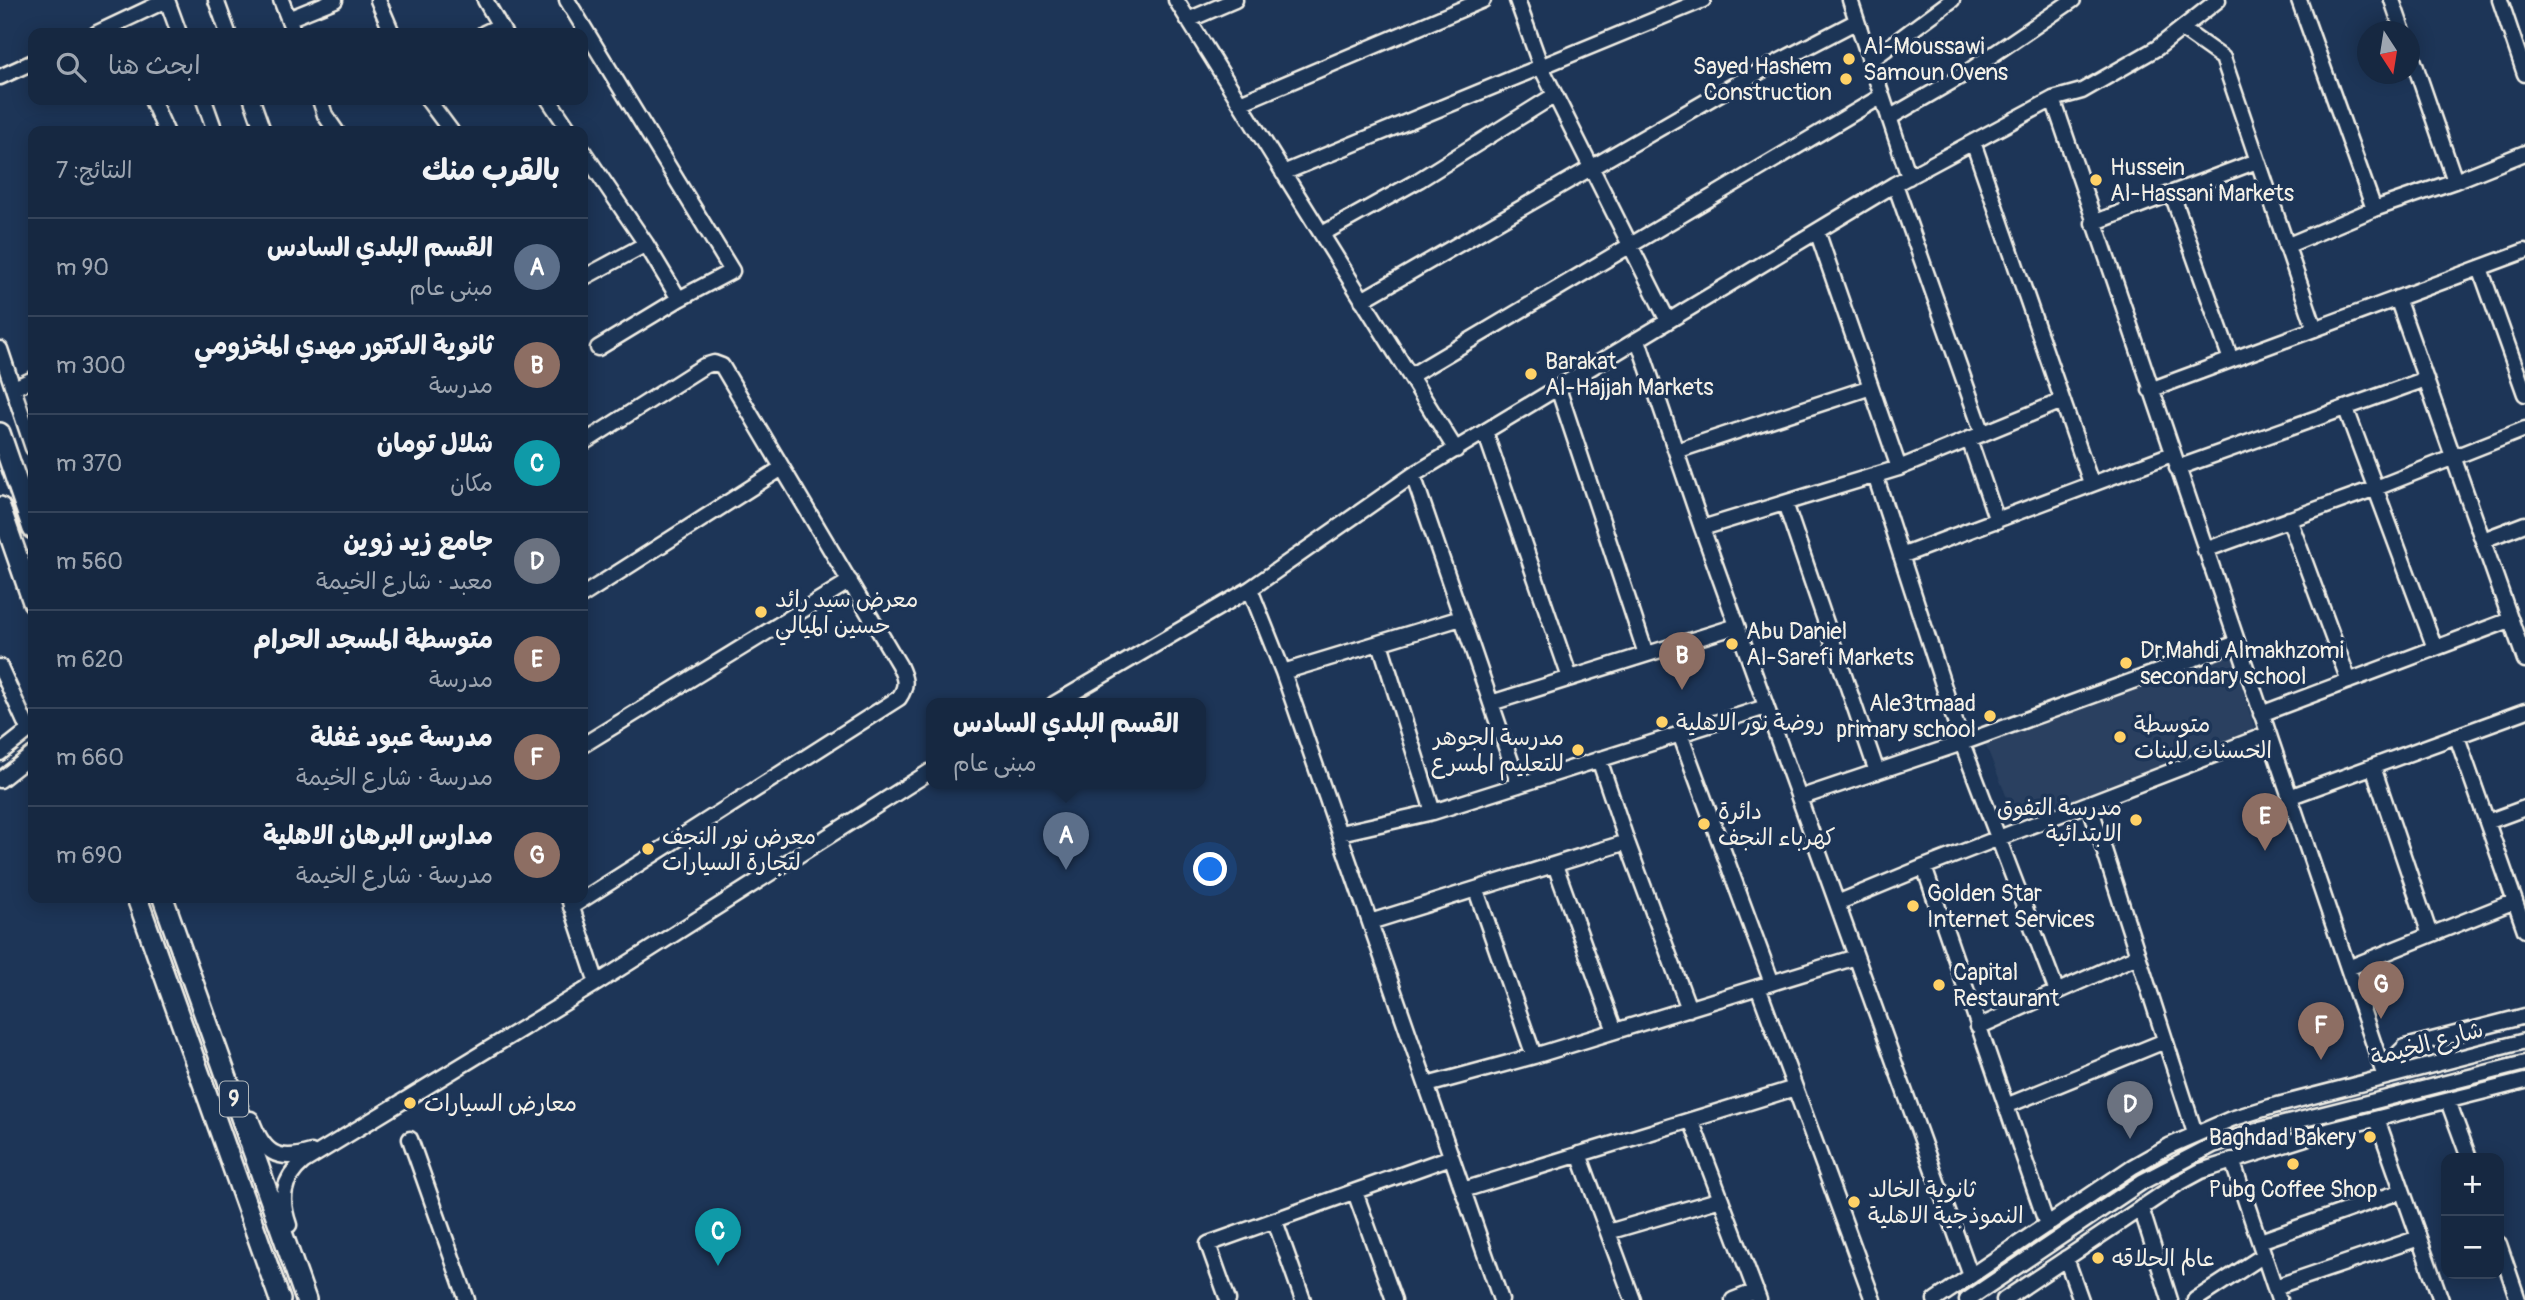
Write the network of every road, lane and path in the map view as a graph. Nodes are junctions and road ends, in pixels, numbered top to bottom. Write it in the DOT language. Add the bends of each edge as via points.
graph roads {
  1 [pos="167,0"];
  2 [pos="216,0"];
  3 [pos="281,0"];
  4 [pos="335,0"];
  5 [pos="378,0"];
  6 [pos="485,0"];
  7 [pos="567,0"];
  8 [pos="1176,0"];
  9 [pos="1235,0"];
  10 [pos="1483,0"];
  11 [pos="1517,0"];
  12 [pos="1703,0"];
  13 [pos="1851,0"];
  14 [pos="1952,0"];
  15 [pos="2073,0"];
  16 [pos="2218,0"];
  17 [pos="2299,0"];
  18 [pos="2392,0"];
  19 [pos="2500,0"];
  20 [pos="1188,20"];
  21 [pos="1857,21"];
  22 [pos="2399,21"];
  23 [pos="291,26"];
  24 [pos="122,28"];
  25 [pos="177,28"];
  26 [pos="226,28"];
  27 [pos="390,28"];
  28 [pos="500,28"];
  29 [pos="584,28"];
  30 [pos="2182,29"];
  31 [pos="588,34"];
  32 [pos="1870,61"];
  33 [pos="28,64"];
  34 [pos="1541,67"];
  35 [pos="2525,74"];
  36 [pos="0,77"];
  37 [pos="2420,79"];
  38 [pos="1555,95"];
  39 [pos="1882,96"];
  40 [pos="2053,99"];
  41 [pos="1240,103"];
  42 [pos="154,105"];
  43 [pos="206,105"];
  44 [pos="254,105"];
  45 [pos="322,105"];
  46 [pos="432,105"];
  47 [pos="552,105"];
  48 [pos="1889,118"];
  49 [pos="164,126"];
  50 [pos="213,126"];
  51 [pos="261,126"];
  52 [pos="333,126"];
  53 [pos="447,126"];
  54 [pos="567,126"];
  55 [pos="1973,142"];
  56 [pos="2525,153"];
  57 [pos="588,158"];
  58 [pos="2257,161"];
  59 [pos="1591,167"];
  60 [pos="1283,173"];
  61 [pos="1909,177"];
  62 [pos="2455,181"];
  63 [pos="1895,184"];
  64 [pos="2172,194"];
  65 [pos="2374,209"];
  66 [pos="2093,223"];
  67 [pos="1817,231"];
  68 [pos="1321,234"];
  69 [pos="646,244"];
  70 [pos="1630,244"];
  71 [pos="2287,246"];
  72 [pos="2525,251"];
  73 [pos="2480,268"];
  74 [pos="588,275"];
  75 [pos="2397,298"];
  76 [pos="679,299"];
  77 [pos="1362,300"];
  78 [pos="1668,321"];
  79 [pos="2315,329"];
  80 [pos="1638,340"];
  81 [pos="598,348"];
  82 [pos="0,349"];
  83 [pos="2231,360"];
  84 [pos="1410,376"];
  85 [pos="2426,379"];
  86 [pos="28,381"];
  87 [pos="1871,387"];
  88 [pos="14,388"];
  89 [pos="1558,388"];
  90 [pos="2150,390"];
  91 [pos="2525,394"];
  92 [pos="2062,401"];
  93 [pos="2346,409"];
  94 [pos="2525,429"];
  95 [pos="28,432"];
  96 [pos="1485,432"];
  97 [pos="0,433"];
  98 [pos="1983,434"];
  99 [pos="1969,439"];
  100 [pos="588,440"];
  101 [pos="1455,450"];
  102 [pos="1676,451"];
  103 [pos="2453,457"];
  104 [pos="2175,461"];
  105 [pos="782,468"];
  106 [pos="1899,468"];
  107 [pos="1413,475"];
  108 [pos="1875,475"];
  109 [pos="2091,483"];
  110 [pos="2376,488"];
  111 [pos="1785,503"];
  112 [pos="0,507"];
  113 [pos="28,514"];
  114 [pos="2289,519"];
  115 [pos="1997,520"];
  116 [pos="2525,524"];
  117 [pos="1702,528"];
  118 [pos="2483,540"];
  119 [pos="2205,550"];
  120 [pos="1901,556"];
  121 [pos="850,581"];
  122 [pos="28,588"];
  123 [pos="1250,589"];
  124 [pos="588,592"];
  125 [pos="1461,618"];
  126 [pos="2510,620"];
  127 [pos="1737,626"];
  128 [pos="1380,643"];
  129 [pos="2237,643"];
  130 [pos="2435,648"];
  131 [pos="1646,654"];
  132 [pos="2525,660"];
  133 [pos="0,667"];
  134 [pos="1283,672"];
  135 [pos="1570,678"];
  136 [pos="2349,681"];
  137 [pos="1064,698"];
  138 [pos="1490,702"];
  139 [pos="1766,707"];
  140 [pos="2525,711"];
  141 [pos="2261,714"];
  142 [pos="28,723"];
  143 [pos="28,731"];
  144 [pos="2268,733"];
  145 [pos="1680,734"];
  146 [pos="2457,737"];
  147 [pos="588,742"];
  148 [pos="1962,743"];
  149 [pos="0,753"];
  150 [pos="28,758"];
  151 [pos="1599,759"];
  152 [pos="2373,767"];
  153 [pos="1877,772"];
  154 [pos="926,774"];
  155 [pos="0,779"];
  156 [pos="1518,785"];
  157 [pos="2289,797"];
  158 [pos="1799,798"];
  159 [pos="2089,803"];
  160 [pos="2525,808"];
  161 [pos="1433,812"];
  162 [pos="2487,822"];
  163 [pos="1340,833"];
  164 [pos="2000,838"];
  165 [pos="1627,842"];
  166 [pos="1555,865"];
  167 [pos="1924,867"];
  168 [pos="1476,890"];
  169 [pos="588,891"];
  170 [pos="2515,901"];
  171 [pos="139,903"];
  172 [pos="165,903"];
  173 [pos="570,903"];
  174 [pos="1837,903"];
  175 [pos="1370,922"];
  176 [pos="2525,930"];
  177 [pos="2430,935"];
  178 [pos="2137,956"];
  179 [pos="1856,957"];
  180 [pos="2348,968"];
  181 [pos="597,983"];
  182 [pos="1772,983"];
  183 [pos="1758,987"];
  184 [pos="196,991"];
  185 [pos="2057,992"];
  186 [pos="1689,1009"];
  187 [pos="2525,1016"];
  188 [pos="1978,1027"];
  189 [pos="1615,1031"];
  190 [pos="2165,1041"];
  191 [pos="2525,1041"];
  192 [pos="2506,1046"];
  193 [pos="1534,1056"];
  194 [pos="2521,1064"];
  195 [pos="2428,1066"];
  196 [pos="2389,1076"];
  197 [pos="2525,1081"];
  198 [pos="1427,1085"];
  199 [pos="1795,1088"];
  200 [pos="2423,1089"];
  201 [pos="2448,1101"];
  202 [pos="2006,1106"];
  203 [pos="2327,1113"];
  204 [pos="2377,1119"];
  205 [pos="1691,1120"];
  206 [pos="2331,1130"];
  207 [pos="2195,1133"];
  208 [pos="410,1139"];
  209 [pos="329,1146"];
  210 [pos="2467,1153"];
  211 [pos="1580,1154"];
  212 [pos="1451,1157"];
  213 [pos="2232,1160"];
  214 [pos="1463,1190"];
  215 [pos="2402,1191"];
  216 [pos="1355,1192"];
  217 [pos="1721,1199"];
  218 [pos="2141,1208"];
  219 [pos="1275,1221"];
  220 [pos="2047,1224"];
  221 [pos="1608,1232"];
  222 [pos="2419,1238"];
  223 [pos="2262,1248"];
  224 [pos="2504,1256"];
  225 [pos="2066,1258"];
  226 [pos="1971,1276"];
  227 [pos="2277,1293"];
  228 [pos="1757,1296"];
  229 [pos="280,1300"];
  230 [pos="306,1300"];
  231 [pos="314,1300"];
  232 [pos="467,1300"];
  233 [pos="1227,1300"];
  234 [pos="1303,1300"];
  235 [pos="1394,1300"];
  236 [pos="1501,1300"];
  237 [pos="1633,1300"];
  238 [pos="1732,1300"];
  239 [pos="1873,1300"];
  240 [pos="1935,1300"];
  241 [pos="1967,1300"];
  242 [pos="2004,1300"];
  243 [pos="2081,1300"];
  244 [pos="2170,1300"];
  245 [pos="2195,1300"];
  246 [pos="2441,1300"];
  247 [pos="2522,1300"];
  1 -- 24 [label="street"];
  1 -- 25 [label="street"];
  2 -- 26 [label="street"];
  3 -- 23 [label="street"];
  4 -- 23 [label="street"];
  5 -- 27 [label="street"];
  6 -- 28 [label="street"];
  7 -- 29 [label="street"];
  8 -- 20 [label="street"];
  9 -- 20 [label="street"];
  10 -- 41 [label="street"];
  11 -- 34 [label="street"];
  12 -- 34 [label="street"];
  13 -- 21 [label="street"];
  14 -- 32 [label="street"];
  15 -- 48 [label="street" via="1963,75"];
  16 -- 30 [label="street"];
  17 -- 65 [label="street"];
  18 -- 22 [label="street"];
  19 -- 35 [label="street"];
  20 -- 41 [label="street"];
  21 -- 32 [label="street"];
  21 -- 59 [label="street"];
  30 -- 40 [label="street" via="2082,91"];
  30 -- 58 [label="street" via="2223,58"];
  31 -- 76 [label="street" via="732,271"];
  32 -- 39 [label="street"];
  33 -- 36 [label="street"];
  34 -- 38 [label="street"];
  34 -- 60 [label="street"];
  37 -- 62 [label="street"];
  38 -- 59 [label="street"];
  38 -- 68 [label="street" via="1419,180"];
  39 -- 48 [label="street"];
  39 -- 70 [label="street"];
  40 -- 55 [label="street"];
  40 -- 66 [label="street"];
  41 -- 60 [label="street"];
  42 -- 49 [label="street"];
  43 -- 50 [label="street"];
  44 -- 51 [label="street"];
  45 -- 52 [label="street"];
  46 -- 53 [label="street"];
  47 -- 54 [label="street"];
  48 -- 61 [label="street"];
  55 -- 61 [label="street"];
  55 -- 92 [label="street"];
  56 -- 62 [label="street"];
  57 -- 69 [label="street"];
  58 -- 64 [label="street"];
  58 -- 71 [label="street"];
  59 -- 70 [label="street"];
  59 -- 77 [label="street"];
  60 -- 68 [label="street"];
  61 -- 63 [label="street"];
  62 -- 65 [label="street"];
  63 -- 67 [label="street"];
  63 -- 98 [label="street"];
  64 -- 66 [label="street"];
  64 -- 83 [label="street"];
  65 -- 71 [label="street"];
  66 -- 90 [label="street"];
  67 -- 78 [label="street"];
  67 -- 87 [label="street"];
  68 -- 77 [label="street"];
  69 -- 74 [label="street"];
  69 -- 76 [label="street"];
  70 -- 78 [label="street"];
  70 -- 84 [label="street"];
  71 -- 79 [label="street"];
  72 -- 73 [label="street"];
  73 -- 75 [label="street"];
  73 -- 91 [label="street"];
  75 -- 79 [label="street"];
  75 -- 85 [label="street"];
  76 -- 81 [label="street"];
  77 -- 84 [label="street"];
  78 -- 80 [label="street"];
  79 -- 83 [label="street"];
  80 -- 89 [label="street"];
  80 -- 102 [label="street"];
  82 -- 88 [label="street"];
  83 -- 90 [label="street"];
  84 -- 101 [label="street"];
  85 -- 93 [label="street"];
  85 -- 103 [label="street"];
  86 -- 88 [label="street"];
  87 -- 102 [label="street"];
  87 -- 106 [label="street"];
  88 -- 95 [label="street"];
  89 -- 96 [label="street"];
  89 -- 131 [label="street"];
  90 -- 104 [label="street"];
  92 -- 98 [label="street"];
  92 -- 109 [label="street"];
  93 -- 104 [label="street"];
  93 -- 110 [label="street"];
  94 -- 103 [label="street"];
  96 -- 101 [label="street"];
  96 -- 135 [label="street"];
  97 -- 113 [label="highway"];
  98 -- 99 [label="street"];
  99 -- 106 [label="street"];
  99 -- 115 [label="street"];
  100 -- 105 [label="street" via="714,363 722,366"];
  101 -- 107 [label="street"];
  102 -- 117 [label="street"];
  103 -- 110 [label="street"];
  103 -- 118 [label="street"];
  104 -- 109 [label="street"];
  104 -- 119 [label="street"];
  105 -- 121 [label="street"];
  105 -- 124 [label="street"];
  106 -- 108 [label="street"];
  107 -- 123 [label="street"];
  107 -- 125 [label="street"];
  108 -- 111 [label="street"];
  108 -- 120 [label="street"];
  109 -- 115 [label="street"];
  110 -- 114 [label="street"];
  110 -- 130 [label="street"];
  111 -- 117 [label="street"];
  111 -- 153 [label="street"];
  112 -- 122 [label="highway"];
  114 -- 119 [label="street"];
  114 -- 136 [label="street"];
  115 -- 120 [label="street"];
  116 -- 118 [label="street"];
  117 -- 127 [label="street"];
  118 -- 126 [label="street"];
  119 -- 129 [label="street"];
  120 -- 148 [label="street"];
  121 -- 147 [label="street"];
  121 -- 169 [label="street" via="906,678 906,689 899,698"];
  123 -- 134 [label="street"];
  123 -- 137 [label="street"];
  125 -- 128 [label="street"];
  125 -- 138 [label="street"];
  126 -- 130 [label="street"];
  126 -- 132 [label="street"];
  127 -- 131 [label="street"];
  127 -- 139 [label="street"];
  128 -- 134 [label="street"];
  128 -- 161 [label="street"];
  129 -- 141 [label="street"];
  129 -- 148 [label="street"];
  130 -- 136 [label="street"];
  131 -- 135 [label="street"];
  133 -- 142 [label="street"];
  134 -- 163 [label="street"];
  135 -- 138 [label="street"];
  136 -- 141 [label="street"];
  138 -- 156 [label="street"];
  139 -- 145 [label="street"];
  139 -- 158 [label="street"];
  140 -- 146 [label="street"];
  141 -- 144 [label="street"];
  143 -- 149 [label="street"];
  144 -- 157 [label="street"];
  144 -- 159 [label="street"];
  145 -- 151 [label="street"];
  145 -- 182 [label="street"];
  146 -- 152 [label="street"];
  146 -- 162 [label="street"];
  148 -- 153 [label="street"];
  148 -- 164 [label="street"];
  150 -- 155 [label="street"];
  151 -- 156 [label="street"];
  151 -- 165 [label="street"];
  152 -- 157 [label="street"];
  152 -- 177 [label="street"];
  153 -- 158 [label="street"];
  154 -- 181 [label="street"];
  156 -- 161 [label="street"];
  157 -- 180 [label="street"];
  158 -- 174 [label="street"];
  159 -- 164 [label="street"];
  159 -- 178 [label="street"];
  160 -- 162 [label="street"];
  161 -- 163 [label="street"];
  162 -- 170 [label="street"];
  163 -- 175 [label="street"];
  164 -- 167 [label="street"];
  164 -- 185 [label="street"];
  165 -- 166 [label="street"];
  165 -- 186 [label="street"];
  166 -- 168 [label="street"];
  166 -- 189 [label="street"];
  167 -- 174 [label="street"];
  167 -- 188 [label="street"];
  168 -- 175 [label="street"];
  168 -- 193 [label="street"];
  170 -- 176 [label="street"];
  170 -- 177 [label="street"];
  171 -- 229 [label="highway, 9"];
  172 -- 184 [label="highway, 9"];
  173 -- 181 [label="street"];
  174 -- 179 [label="street"];
  175 -- 198 [label="street"];
  177 -- 180 [label="street"];
  178 -- 185 [label="street"];
  178 -- 190 [label="street"];
  179 -- 182 [label="street"];
  179 -- 226 [label="street"];
  180 -- 196 [label="street"];
  181 -- 209 [label="street"];
  182 -- 183 [label="street"];
  183 -- 186 [label="street"];
  183 -- 199 [label="street"];
  184 -- 209 [label="street" via="226,1049 265,1148 293,1157"];
  184 -- 230 [label="highway, 9"];
  185 -- 188 [label="street"];
  186 -- 189 [label="street"];
  187 -- 196 [label="street" via="2404,1047"];
  188 -- 202 [label="street"];
  189 -- 193 [label="street"];
  190 -- 202 [label="street"];
  190 -- 207 [label="street"];
  191 -- 192 [label="street, شارع الخيمة"];
  192 -- 194 [label="street" via="2500,1057"];
  192 -- 195 [label="street, شارع الخيمة"];
  193 -- 198 [label="street"];
  194 -- 200 [label="street, شارع الخيمة"];
  195 -- 196 [label="street, شارع الخيمة"];
  195 -- 200 [label="street" via="2436,1075"];
  196 -- 207 [label="street, شارع الخيمة" via="2257,1111"];
  197 -- 201 [label="street"];
  198 -- 212 [label="street"];
  199 -- 205 [label="street"];
  199 -- 239 [label="street"];
  200 -- 203 [label="street, شارع الخيمة"];
  201 -- 204 [label="street"];
  201 -- 210 [label="street"];
  202 -- 220 [label="street"];
  203 -- 206 [label="street"];
  203 -- 241 [label="street, شارع الخيمة" via="2213,1145 2176,1163"];
  204 -- 206 [label="street"];
  204 -- 215 [label="street"];
  205 -- 211 [label="street"];
  205 -- 217 [label="street"];
  206 -- 213 [label="street"];
  207 -- 220 [label="street, شارع الخيمة" via="2132,1167"];
  208 -- 232 [label="street"];
  209 -- 231 [label="street" via="294,1170 282,1197"];
  211 -- 214 [label="street"];
  211 -- 221 [label="street"];
  212 -- 214 [label="street"];
  212 -- 216 [label="street"];
  213 -- 218 [label="street" via="2189,1177"];
  213 -- 223 [label="street"];
  214 -- 236 [label="street"];
  215 -- 222 [label="street"];
  215 -- 223 [label="street"];
  216 -- 219 [label="street"];
  216 -- 235 [label="street"];
  217 -- 221 [label="street"];
  217 -- 228 [label="street"];
  218 -- 225 [label="street"];
  218 -- 244 [label="street"];
  219 -- 233 [label="street" via="1208,1244"];
  219 -- 234 [label="street"];
  220 -- 226 [label="street, شارع الخيمة"];
  221 -- 237 [label="street"];
  222 -- 227 [label="street"];
  222 -- 246 [label="street"];
  223 -- 227 [label="street"];
  223 -- 245 [label="street"];
  224 -- 247 [label="street"];
  225 -- 242 [label="street"];
  225 -- 243 [label="street"];
  226 -- 240 [label="street, شارع الخيمة"];
  228 -- 238 [label="street"];
}
